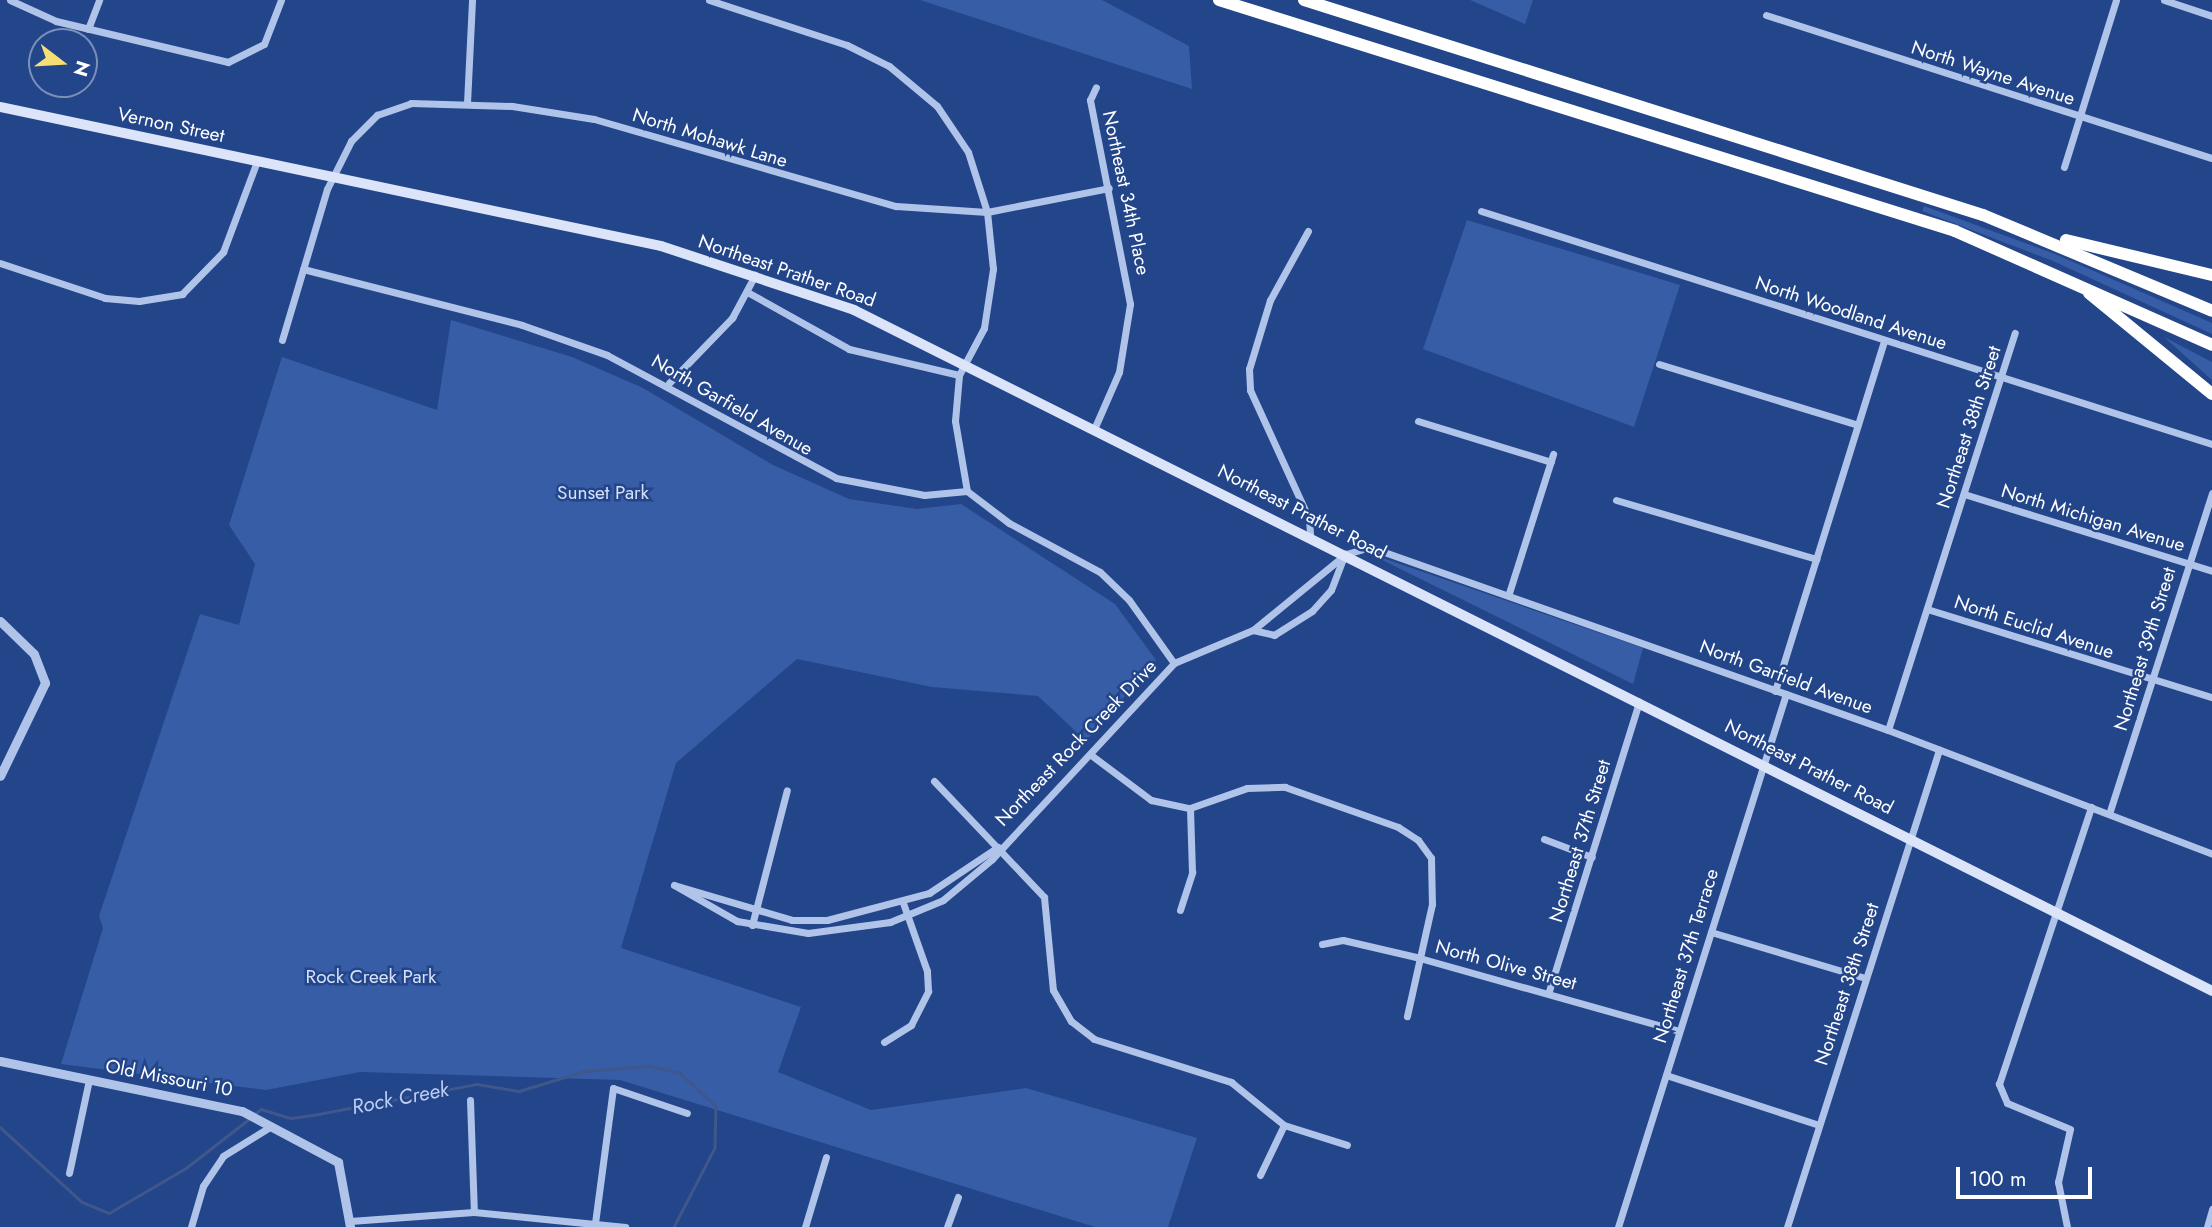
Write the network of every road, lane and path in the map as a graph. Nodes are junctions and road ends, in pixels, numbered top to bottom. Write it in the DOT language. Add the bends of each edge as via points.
graph roads {
  1 [pos="10,0"];
  2 [pos="99,0"];
  3 [pos="281,0"];
  4 [pos="472,0"];
  5 [pos="709,0"];
  6 [pos="1219,0"];
  7 [pos="1304,0"];
  8 [pos="2116,0"];
  9 [pos="2164,0"];
  10 [pos="1766,15"];
  11 [pos="2212,16"];
  12 [pos="85,28"];
  13 [pos="88,28"];
  14 [pos="98,31"];
  15 [pos="1097,87"];
  16 [pos="467,103"];
  17 [pos="0,107"];
  18 [pos="2080,117"];
  19 [pos="2212,158"];
  20 [pos="257,161"];
  21 [pos="2064,167"];
  22 [pos="334,177"];
  23 [pos="1109,188"];
  24 [pos="1481,211"];
  25 [pos="987,212"];
  26 [pos="1308,231"];
  27 [pos="2030,232"];
  28 [pos="0,263"];
  29 [pos="303,268"];
  30 [pos="755,275"];
  31 [pos="2212,275"];
  32 [pos="2078,284"];
  33 [pos="749,293"];
  34 [pos="2212,311"];
  35 [pos="2015,333"];
  36 [pos="282,340"];
  37 [pos="1884,341"];
  38 [pos="2212,345"];
  39 [pos="967,363"];
  40 [pos="1659,365"];
  41 [pos="958,375"];
  42 [pos="2001,378"];
  43 [pos="669,383"];
  44 [pos="2212,394"];
  45 [pos="1418,421"];
  46 [pos="1858,425"];
  47 [pos="1095,427"];
  48 [pos="2212,444"];
  49 [pos="967,491"];
  50 [pos="2212,493"];
  51 [pos="1964,494"];
  52 [pos="1616,500"];
  53 [pos="1310,535"];
  54 [pos="1346,554"];
  55 [pos="1816,559"];
  56 [pos="2189,564"];
  57 [pos="2212,571"];
  58 [pos="1509,593"];
  59 [pos="1927,609"];
  60 [pos="0,621"];
  61 [pos="1254,630"];
  62 [pos="1174,663"];
  63 [pos="2152,681"];
  64 [pos="1775,691"];
  65 [pos="1786,695"];
  66 [pos="2212,697"];
  67 [pos="1639,701"];
  68 [pos="1888,730"];
  69 [pos="1939,750"];
  70 [pos="1091,755"];
  71 [pos="1763,764"];
  72 [pos="0,776"];
  73 [pos="934,781"];
  74 [pos="787,790"];
  75 [pos="2091,807"];
  76 [pos="1189,808"];
  77 [pos="2109,814"];
  78 [pos="1910,838"];
  79 [pos="1544,839"];
  80 [pos="999,846"];
  81 [pos="2212,854"];
  82 [pos="1592,857"];
  83 [pos="902,903"];
  84 [pos="1180,910"];
  85 [pos="755,911"];
  86 [pos="2056,911"];
  87 [pos="907,914"];
  88 [pos="752,925"];
  89 [pos="1711,932"];
  90 [pos="1322,944"];
  91 [pos="1416,957"];
  92 [pos="1866,978"];
  93 [pos="1549,991"];
  94 [pos="2212,991"];
  95 [pos="1408,1016"];
  96 [pos="1679,1031"];
  97 [pos="884,1042"];
  98 [pos="0,1061"];
  99 [pos="1666,1075"];
  100 [pos="89,1080"];
  101 [pos="470,1100"];
  102 [pos="687,1112"];
  103 [pos="265,1124"];
  104 [pos="1284,1125"];
  105 [pos="1819,1125"];
  106 [pos="1347,1145"];
  107 [pos="826,1157"];
  108 [pos="69,1173"];
  109 [pos="1260,1175"];
  110 [pos="958,1197"];
  111 [pos="2212,1209"];
  112 [pos="474,1212"];
  113 [pos="595,1223"];
  114 [pos="350,1224"];
  115 [pos="191,1227"];
  116 [pos="625,1227"];
  117 [pos="805,1227"];
  118 [pos="947,1227"];
  119 [pos="1618,1227"];
  120 [pos="1787,1227"];
  121 [pos="2067,1227"];
  122 [pos="2207,1227"];
  1 -- 12 [label="street"];
  2 -- 13 [label="street"];
  3 -- 14 [label="street" via="264,44 229,62"];
  4 -- 16 [label="street"];
  5 -- 25 [label="street" via="847,45 902,75 965,145"];
  6 -- 32 [label="highway" via="1955,231"];
  7 -- 27 [label="highway"];
  8 -- 18 [label="street"];
  9 -- 11 [label="street"];
  10 -- 18 [label="street, North Wayne Avenue"];
  15 -- 23 [label="street, Northeast 34th Place" via="1090,100"];
  16 -- 22 [label="street, North Mohawk Lane" via="411,103 377,115 351,142"];
  16 -- 25 [label="street, North Mohawk Lane" via="594,120 878,203"];
  17 -- 20 [label="main road, Vernon Street"];
  18 -- 19 [label="street, North Wayne Avenue"];
  18 -- 21 [label="street"];
  20 -- 22 [label="main road, Vernon Street"];
  20 -- 28 [label="street" via="216,263 182,294 139,301 105,298"];
  22 -- 29 [label="street, North Mohawk Lane"];
  22 -- 30 [label="main road, Northeast Prather Road" via="661,246"];
  23 -- 25 [label="street, North Mohawk Lane"];
  23 -- 47 [label="street, Northeast 34th Place" via="1130,304 1119,372"];
  24 -- 37 [label="street, North Woodland Avenue"];
  25 -- 39 [label="street" via="992,288"];
  26 -- 53 [label="street" via="1270,300 1250,369 1250,390 1309,519"];
  27 -- 31 [label="highway"];
  27 -- 34 [label="highway"];
  29 -- 36 [label="street, North Mohawk Lane"];
  29 -- 43 [label="street, North Garfield Avenue" via="556,335"];
  30 -- 33 [label="street"];
  30 -- 39 [label="main road, Northeast Prather Road" via="854,310"];
  32 -- 38 [label="highway"];
  32 -- 44 [label="highway"];
  33 -- 41 [label="street" via="849,349"];
  33 -- 43 [label="street"];
  35 -- 42 [label="street, Northeast 38th Street"];
  37 -- 42 [label="street, North Woodland Avenue"];
  37 -- 46 [label="street"];
  39 -- 41 [label="street"];
  39 -- 47 [label="main road, Northeast Prather Road"];
  40 -- 46 [label="street"];
  41 -- 49 [label="street" via="955,421"];
  42 -- 48 [label="street, North Woodland Avenue"];
  42 -- 51 [label="street, Northeast 38th Street"];
  43 -- 49 [label="street, North Garfield Avenue" via="815,470 924,495"];
  45 -- 58 [label="street" via="1552,458"];
  46 -- 55 [label="street"];
  47 -- 53 [label="main road, Northeast Prather Road"];
  49 -- 62 [label="street" via="1009,523 1100,572 1129,600"];
  50 -- 56 [label="street, Northeast 39th Street"];
  51 -- 56 [label="street, North Michigan Avenue"];
  51 -- 59 [label="street, Northeast 38th Street"];
  52 -- 55 [label="street"];
  53 -- 54 [label="main road, Northeast Prather Road"];
  54 -- 58 [label="street, North Garfield Avenue" via="1384,550"];
  54 -- 61 [label="street, Northeast Rock Creek Drive"];
  54 -- 61 [label="street, Northeast Rock Creek Drive" via="1331,590 1312,611 1274,635"];
  54 -- 67 [label="main road, Northeast Prather Road"];
  55 -- 64 [label="street"];
  56 -- 57 [label="street, North Michigan Avenue"];
  56 -- 63 [label="street, Northeast 39th Street"];
  58 -- 64 [label="street, North Garfield Avenue"];
  59 -- 63 [label="street, North Euclid Avenue"];
  59 -- 68 [label="street, Northeast 38th Street"];
  60 -- 72 [label="street" via="34,654 45,683"];
  61 -- 62 [label="street, Northeast Rock Creek Drive"];
  62 -- 70 [label="street, Northeast Rock Creek Drive"];
  63 -- 66 [label="street, North Euclid Avenue"];
  63 -- 77 [label="street, Northeast 39th Street"];
  64 -- 65 [label="street, North Garfield Avenue"];
  65 -- 68 [label="street, North Garfield Avenue"];
  65 -- 71 [label="street, Northeast 37th Terrace"];
  67 -- 71 [label="main road, Northeast Prather Road"];
  67 -- 82 [label="street, Northeast 37th Street"];
  68 -- 69 [label="street, North Garfield Avenue"];
  69 -- 75 [label="street, North Garfield Avenue"];
  69 -- 78 [label="street, Northeast 38th Street"];
  70 -- 76 [label="street" via="1151,800"];
  70 -- 80 [label="street, Northeast Rock Creek Drive"];
  71 -- 78 [label="main road, Northeast Prather Road"];
  71 -- 89 [label="street, Northeast 37th Terrace"];
  73 -- 80 [label="street"];
  74 -- 85 [label="street"];
  75 -- 77 [label="street, North Garfield Avenue"];
  75 -- 86 [label="street"];
  76 -- 84 [label="street" via="1192,872"];
  76 -- 91 [label="street" via="1247,788 1285,787 1398,827 1431,858 1432,904"];
  77 -- 81 [label="street, North Garfield Avenue"];
  78 -- 86 [label="main road, Northeast Prather Road"];
  78 -- 92 [label="street, Northeast 38th Street"];
  79 -- 82 [label="street"];
  80 -- 83 [label="street, Northeast Rock Creek Drive"];
  80 -- 87 [label="street, Northeast Rock Creek Drive" via="943,900"];
  80 -- 104 [label="street" via="1044,897 1053,990 1071,1021 1094,1039 1231,1082"];
  82 -- 93 [label="street, Northeast 37th Street"];
  83 -- 85 [label="street, Northeast Rock Creek Drive" via="827,920"];
  83 -- 87 [label="street"];
  85 -- 88 [label="street"];
  85 -- 88 [label="street, Northeast Rock Creek Drive" via="674,885"];
  86 -- 94 [label="main road, Northeast Prather Road"];
  86 -- 121 [label="street" via="2000,1090 2007,1103 2060,1122 2068,1134 2058,1182"];
  87 -- 88 [label="street, Northeast Rock Creek Drive" via="843,932"];
  87 -- 97 [label="street" via="928,990 911,1025"];
  89 -- 92 [label="street"];
  89 -- 96 [label="street, Northeast 37th Terrace"];
  90 -- 91 [label="street, North Olive Street" via="1343,940"];
  91 -- 93 [label="street, North Olive Street" via="1519,989"];
  91 -- 95 [label="street"];
  92 -- 105 [label="street, Northeast 38th Street"];
  93 -- 96 [label="street, North Olive Street"];
  96 -- 99 [label="street, Northeast 37th Terrace"];
  98 -- 100 [label="street, Old Missouri 10"];
  99 -- 105 [label="street"];
  99 -- 119 [label="street, Northeast 37th Terrace"];
  100 -- 103 [label="street, Old Missouri 10" via="242,1111"];
  100 -- 108 [label="street"];
  101 -- 112 [label="street"];
  102 -- 113 [label="street" via="613,1088"];
  103 -- 114 [label="street, Old Missouri 10" via="338,1162"];
  103 -- 115 [label="street" via="223,1156 203,1186"];
  104 -- 106 [label="street"];
  104 -- 109 [label="street"];
  105 -- 120 [label="street, Northeast 38th Street"];
  107 -- 117 [label="street"];
  110 -- 118 [label="street"];
  111 -- 122 [label="street"];
  112 -- 113 [label="street"];
  112 -- 114 [label="street"];
  113 -- 116 [label="street"];
}
